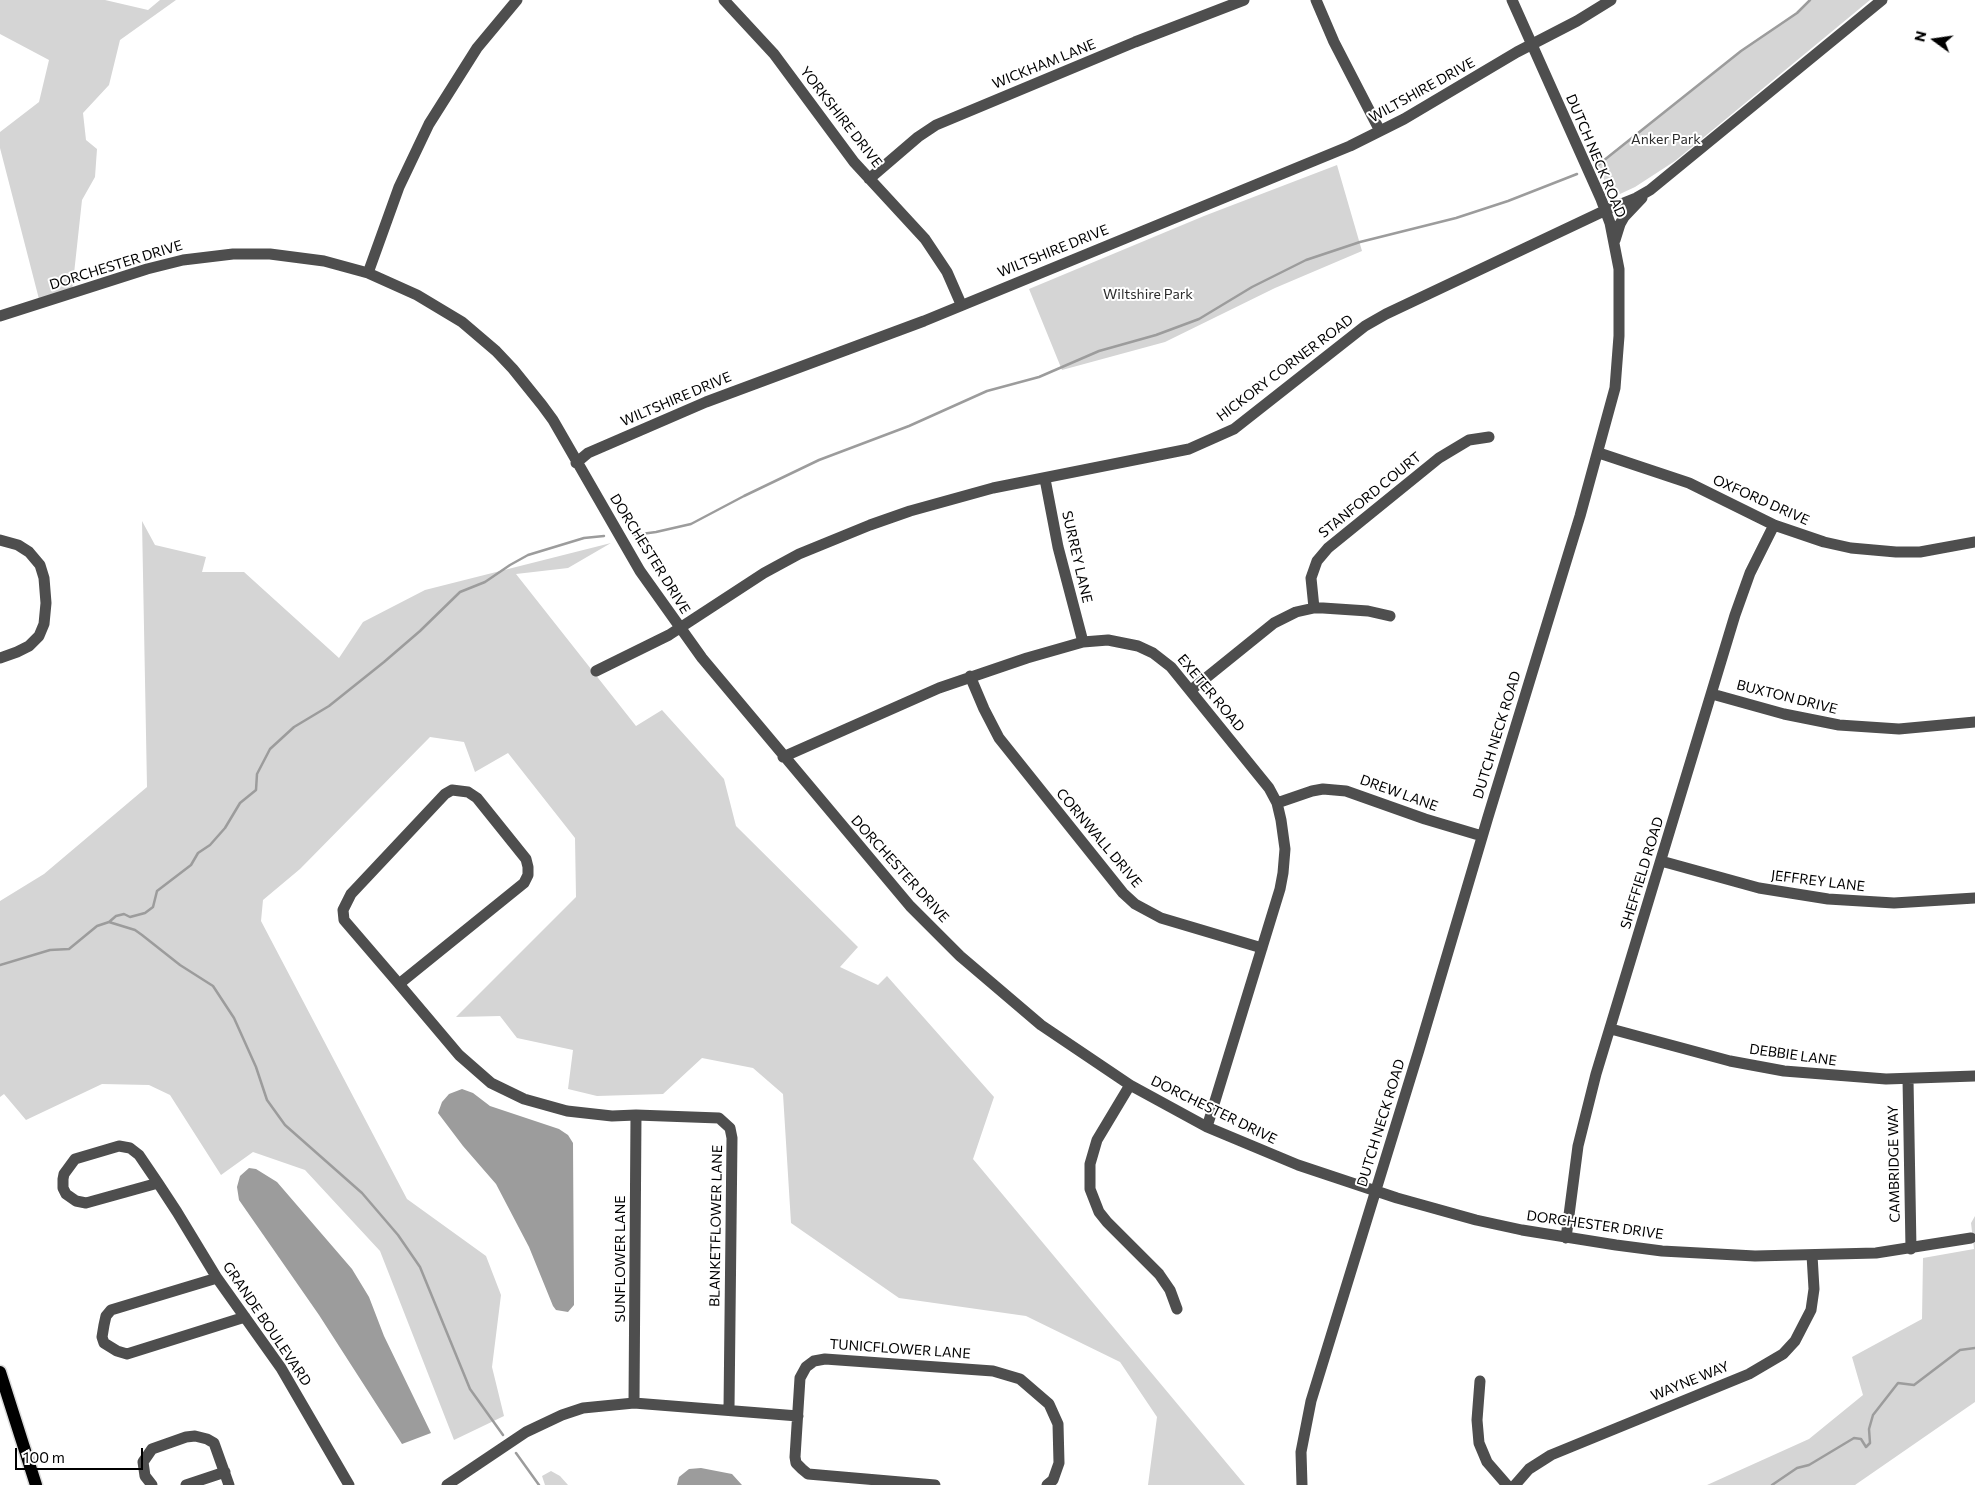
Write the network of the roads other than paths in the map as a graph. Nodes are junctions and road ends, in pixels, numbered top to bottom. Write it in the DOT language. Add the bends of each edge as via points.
graph roads {
  1 [pos="517,0"];
  2 [pos="724,0"];
  3 [pos="1244,0"];
  4 [pos="1316,0"];
  5 [pos="1512,0"];
  6 [pos="1610,0"];
  7 [pos="1882,0"];
  8 [pos="1532,44"];
  9 [pos="1380,131"];
  10 [pos="869,179"];
  11 [pos="1650,190"];
  12 [pos="1606,210"];
  13 [pos="1615,244"];
  14 [pos="368,273"];
  15 [pos="961,304"];
  16 [pos="0,316"];
  17 [pos="1489,437"];
  18 [pos="1599,453"];
  19 [pos="576,463"];
  20 [pos="1045,478"];
  21 [pos="1774,525"];
  22 [pos="0,540"];
  23 [pos="1975,542"];
  24 [pos="1314,608"];
  25 [pos="1390,616"];
  26 [pos="679,628"];
  27 [pos="1083,642"];
  28 [pos="0,658"];
  29 [pos="596,671"];
  30 [pos="970,676"];
  31 [pos="1191,690"];
  32 [pos="1712,694"];
  33 [pos="1975,722"];
  34 [pos="783,758"];
  35 [pos="1277,803"];
  36 [pos="1482,836"];
  37 [pos="1661,861"];
  38 [pos="1975,898"];
  39 [pos="1262,948"];
  40 [pos="399,984"];
  41 [pos="1611,1030"];
  42 [pos="1975,1076"];
  43 [pos="1908,1079"];
  44 [pos="1130,1086"];
  45 [pos="636,1115"];
  46 [pos="1207,1127"];
  47 [pos="158,1182"];
  48 [pos="1375,1191"];
  49 [pos="1566,1238"];
  50 [pos="1971,1238"];
  51 [pos="1910,1249"];
  52 [pos="1812,1255"];
  53 [pos="217,1278"];
  54 [pos="1177,1309"];
  55 [pos="245,1317"];
  56 [pos="0,1372"];
  57 [pos="1480,1381"];
  58 [pos="634,1403"];
  59 [pos="729,1409"];
  60 [pos="798,1416"];
  61 [pos="225,1472"];
  62 [pos="36,1485"];
  63 [pos="152,1485"];
  64 [pos="186,1485"];
  65 [pos="229,1485"];
  66 [pos="349,1485"];
  67 [pos="447,1485"];
  68 [pos="935,1485"];
  69 [pos="1047,1485"];
  70 [pos="1302,1485"];
  71 [pos="1507,1485"];
  72 [pos="1515,1485"];
  1 -- 14 [label="street" via="477,48 429,124 399,187"];
  2 -- 10 [label="street, YORKSHIRE DRIVE" via="774,54"];
  3 -- 10 [label="street, WICKHAM LANE" via="942,122 925,132"];
  4 -- 9 [label="street"];
  5 -- 8 [label="street, DUTCH NECK ROAD"];
  6 -- 8 [label="street, WILTSHIRE DRIVE"];
  7 -- 11 [label="street, HICKORY CORNER ROAD"];
  8 -- 9 [label="street, WILTSHIRE DRIVE"];
  8 -- 12 [label="street, DUTCH NECK ROAD"];
  9 -- 15 [label="street, WILTSHIRE DRIVE" via="1297,168"];
  10 -- 15 [label="street, YORKSHIRE DRIVE" via="933,249"];
  11 -- 12 [label="street, HICKORY CORNER ROAD"];
  11 -- 13 [label="street" via="1624,217"];
  12 -- 13 [label="street, DUTCH NECK ROAD"];
  12 -- 20 [label="street, HICKORY CORNER ROAD" via="1365,326 1234,429 1202,444 1165,455"];
  13 -- 18 [label="street, DUTCH NECK ROAD" via="1619,269 1617,366 1613,400"];
  14 -- 16 [label="street, DORCHESTER DRIVE" via="324,261 270,254 208,256 147,269"];
  14 -- 19 [label="street, DORCHESTER DRIVE" via="417,294 462,322 496,351 553,420"];
  15 -- 19 [label="street, WILTSHIRE DRIVE" via="851,349 706,402 588,452"];
  17 -- 24 [label="street, STANFORD COURT" via="1469,440 1439,458 1328,548 1317,561 1311,578"];
  18 -- 21 [label="street, OXFORD DRIVE" via="1689,483"];
  18 -- 36 [label="street, DUTCH NECK ROAD"];
  19 -- 26 [label="street, DORCHESTER DRIVE" via="640,571"];
  20 -- 26 [label="street, HICKORY CORNER ROAD" via="976,492 910,511 799,554"];
  20 -- 27 [label="street, SURREY LANE" via="1058,547"];
  21 -- 23 [label="street, OXFORD DRIVE" via="1824,542 1875,551 1920,552"];
  21 -- 32 [label="street, SHEFFIELD ROAD" via="1742,592"];
  22 -- 28 [label="street" via="18,545 40,565 46,603 39,636 23,649"];
  24 -- 25 [label="street" via="1368,611"];
  24 -- 31 [label="street" via="1296,612 1274,624"];
  26 -- 29 [label="street, HICKORY CORNER ROAD"];
  26 -- 34 [label="street, DORCHESTER DRIVE"];
  27 -- 30 [label="street, EXETER ROAD"];
  27 -- 31 [label="street, EXETER ROAD" via="1124,642 1154,653"];
  30 -- 34 [label="street, EXETER ROAD"];
  30 -- 39 [label="street, CORNWALL DRIVE" via="999,738 1123,893 1135,904 1161,918"];
  31 -- 35 [label="street, EXETER ROAD" via="1261,777"];
  32 -- 33 [label="street, BUXTON DRIVE" via="1840,725 1899,729"];
  32 -- 37 [label="street, SHEFFIELD ROAD"];
  34 -- 44 [label="street, DORCHESTER DRIVE" via="910,906 960,956 1041,1025"];
  35 -- 36 [label="street, DREW LANE" via="1312,791 1346,791"];
  35 -- 39 [label="street, EXETER ROAD" via="1285,862"];
  36 -- 48 [label="street, DUTCH NECK ROAD"];
  37 -- 38 [label="street, JEFFREY LANE" via="1758,888 1828,899 1894,903"];
  37 -- 41 [label="street, SHEFFIELD ROAD"];
  39 -- 46 [label="street, EXETER ROAD"];
  40 -- 40 [label="street, BLANKETFLOWER LANE" via="344,920 345,904 445,794 452,790 468,792 477,798 526,859 528,875 524,883"];
  40 -- 45 [label="street, BLANKETFLOWER LANE" via="459,1055 491,1082 524,1099 567,1111"];
  41 -- 43 [label="street, DEBBIE LANE" via="1730,1061 1784,1071 1835,1077"];
  41 -- 49 [label="street, SHEFFIELD ROAD" via="1578,1146"];
  42 -- 43 [label="street, DEBBIE LANE"];
  43 -- 51 [label="street, CAMBRIDGE WAY"];
  44 -- 46 [label="street, DORCHESTER DRIVE"];
  44 -- 54 [label="street" via="1097,1140 1090,1164 1090,1189 1106,1222 1159,1274"];
  45 -- 58 [label="street, SUNFLOWER LANE"];
  45 -- 59 [label="street, BLANKETFLOWER LANE" via="719,1118 730,1128"];
  46 -- 48 [label="street, DORCHESTER DRIVE" via="1266,1153"];
  47 -- 47 [label="street, GRANDE BOULEVARD" via="139,1154 123,1146 75,1160 64,1174 63,1188 76,1201 86,1203"];
  47 -- 53 [label="street, GRANDE BOULEVARD"];
  48 -- 49 [label="street, DORCHESTER DRIVE" via="1476,1220"];
  48 -- 70 [label="street, DUTCH NECK ROAD" via="1306,1420 1301,1452"];
  49 -- 52 [label="street, DORCHESTER DRIVE" via="1709,1254"];
  50 -- 51 [label="street, DORCHESTER DRIVE"];
  51 -- 52 [label="street, DORCHESTER DRIVE"];
  52 -- 72 [label="street, WAYNE WAY" via="1814,1289 1811,1310 1796,1342 1783,1354 1749,1374 1551,1455 1529,1469"];
  53 -- 55 [label="street, GRANDE BOULEVARD"];
  53 -- 55 [label="street" via="111,1310 104,1325 104,1343 127,1354"];
  55 -- 66 [label="street, GRANDE BOULEVARD" via="281,1368"];
  56 -- 62 [label="main road"];
  57 -- 71 [label="street" via="1479,1444 1488,1462"];
  58 -- 59 [label="street"];
  58 -- 67 [label="street" via="583,1408 562,1415 526,1432"];
  59 -- 60 [label="street"];
  60 -- 68 [label="street, TUNICFLOWER LANE" via="796,1462 808,1474"];
  60 -- 69 [label="street, TUNICFLOWER LANE" via="800,1378 814,1360 993,1370 1020,1379 1049,1404 1058,1424 1059,1463 1053,1480"];
  61 -- 63 [label="street" via="214,1443 186,1436 147,1454 143,1470"];
  61 -- 64 [label="street"];
  61 -- 65 [label="street"];
}
